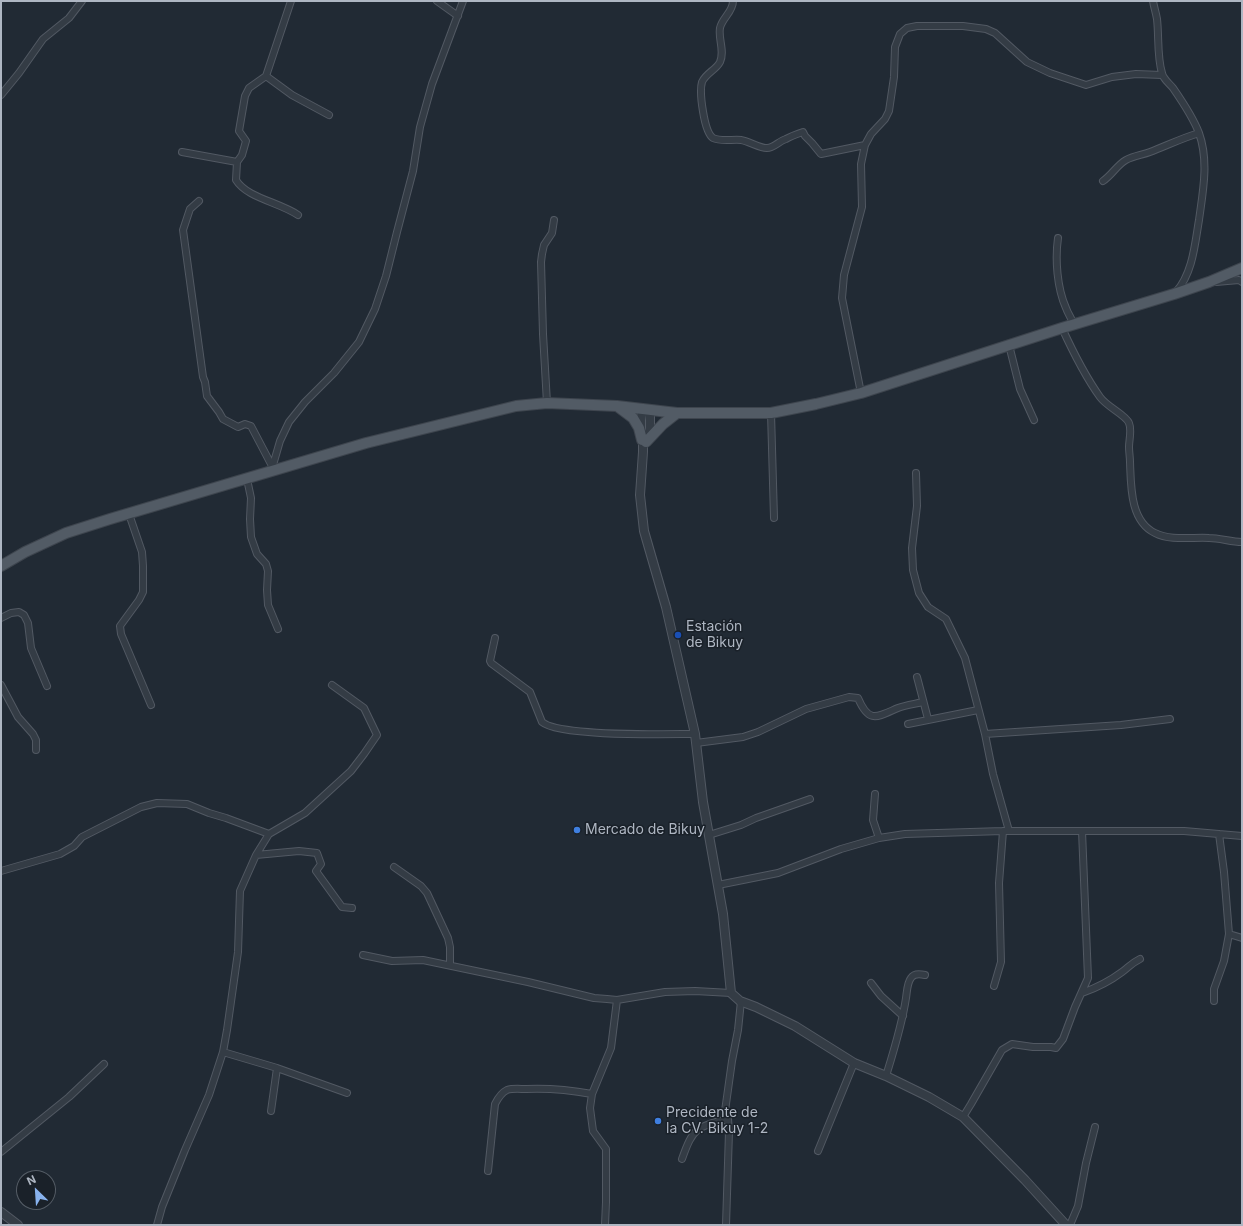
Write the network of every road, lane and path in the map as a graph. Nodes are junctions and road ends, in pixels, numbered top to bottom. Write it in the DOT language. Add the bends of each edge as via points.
graph roads {
  1 [pos="82,1"];
  2 [pos="291,1"];
  3 [pos="437,1"];
  4 [pos="463,1"];
  5 [pos="733,1"];
  6 [pos="1153,1"];
  7 [pos="458,16"];
  8 [pos="1162,75"];
  9 [pos="266,76"];
  10 [pos="1,95"];
  11 [pos="329,115"];
  12 [pos="1199,133"];
  13 [pos="865,145"];
  14 [pos="182,152"];
  15 [pos="237,162"];
  16 [pos="1104,181"];
  17 [pos="199,201"];
  18 [pos="298,215"];
  19 [pos="554,220"];
  20 [pos="1058,238"];
  21 [pos="1242,268"];
  22 [pos="1209,282"];
  23 [pos="1242,282"];
  24 [pos="1174,294"];
  25 [pos="1074,324"];
  26 [pos="1062,328"];
  27 [pos="1009,345"];
  28 [pos="861,393"];
  29 [pos="547,403"];
  30 [pos="617,406"];
  31 [pos="647,409"];
  32 [pos="771,413"];
  33 [pos="677,414"];
  34 [pos="1034,420"];
  35 [pos="644,442"];
  36 [pos="271,469"];
  37 [pos="916,473"];
  38 [pos="247,479"];
  39 [pos="129,514"];
  40 [pos="774,518"];
  41 [pos="1242,542"];
  42 [pos="1,566"];
  43 [pos="1,618"];
  44 [pos="278,629"];
  45 [pos="495,638"];
  46 [pos="917,677"];
  47 [pos="1,685"];
  48 [pos="332,685"];
  49 [pos="47,686"];
  50 [pos="923,702"];
  51 [pos="151,705"];
  52 [pos="978,710"];
  53 [pos="1170,719"];
  54 [pos="928,720"];
  55 [pos="908,724"];
  56 [pos="695,734"];
  57 [pos="985,734"];
  58 [pos="696,743"];
  59 [pos="36,750"];
  60 [pos="875,794"];
  61 [pos="810,799"];
  62 [pos="1006,831"];
  63 [pos="1082,831"];
  64 [pos="269,834"];
  65 [pos="1219,834"];
  66 [pos="709,835"];
  67 [pos="1242,836"];
  68 [pos="879,838"];
  69 [pos="256,854"];
  70 [pos="394,867"];
  71 [pos="1,871"];
  72 [pos="718,885"];
  73 [pos="352,908"];
  74 [pos="1229,934"];
  75 [pos="1242,938"];
  76 [pos="363,955"];
  77 [pos="1140,959"];
  78 [pos="450,965"];
  79 [pos="925,975"];
  80 [pos="1088,978"];
  81 [pos="871,983"];
  82 [pos="994,986"];
  83 [pos="1097,986"];
  84 [pos="1082,992"];
  85 [pos="731,993"];
  86 [pos="617,1000"];
  87 [pos="741,1001"];
  88 [pos="1214,1002"];
  89 [pos="903,1016"];
  90 [pos="223,1052"];
  91 [pos="854,1063"];
  92 [pos="104,1064"];
  93 [pos="277,1068"];
  94 [pos="886,1076"];
  95 [pos="347,1092"];
  96 [pos="592,1094"];
  97 [pos="271,1111"];
  98 [pos="963,1118"];
  99 [pos="728,1119"];
  100 [pos="1095,1127"];
  101 [pos="818,1151"];
  102 [pos="1,1152"];
  103 [pos="682,1159"];
  104 [pos="488,1171"];
  105 [pos="1,1212"];
  106 [pos="18,1225"];
  107 [pos="157,1225"];
  108 [pos="605,1225"];
  109 [pos="726,1225"];
  110 [pos="1066,1225"];
  111 [pos="1070,1225"];
  1 -- 10 [label="street" via="69,18 43,39"];
  2 -- 9 [label="street"];
  3 -- 7 [label="street"];
  4 -- 7 [label="street"];
  5 -- 13 [label="street" via="720,30 720,62 703,81 701,89 704,115 710,135 714,138 740,140 768,148 803,132 820,154"];
  6 -- 8 [label="street"];
  7 -- 36 [label="street" via="432,84 420,127 413,171 396,240 376,309 359,342 289,422"];
  8 -- 12 [label="street" via="1177,94"];
  8 -- 13 [label="street" via="1112,76 1086,85 1050,74 1027,62 995,33 986,29 964,26 907,28 900,34 896,47 889,111"];
  9 -- 11 [label="street" via="292,96"];
  9 -- 15 [label="street" via="250,88 245,96 238,131 246,141 242,156"];
  12 -- 16 [label="street" via="1122,162"];
  12 -- 24 [label="street" via="1205,168 1197,240 1186,277"];
  13 -- 28 [label="street" via="861,164 862,207 844,275 842,298"];
  14 -- 15 [label="street"];
  15 -- 18 [label="street" via="236,180 244,190 290,209"];
  17 -- 36 [label="street" via="190,209 183,230 202,377 207,396 223,419 238,427 245,424 251,426"];
  19 -- 29 [label="street" via="552,233 544,245 542,254 541,298"];
  20 -- 25 [label="street" via="1056,252 1060,289"];
  21 -- 22 [label="main road"];
  22 -- 23 [label="street"];
  22 -- 24 [label="main road"];
  24 -- 25 [label="main road"];
  25 -- 26 [label="main road"];
  26 -- 27 [label="main road"];
  26 -- 41 [label="street" via="1076,358 1101,398 1130,424 1132,492 1137,514 1147,528 1156,534 1170,537"];
  27 -- 28 [label="main road"];
  27 -- 34 [label="street" via="1020,389"];
  28 -- 32 [label="main road"];
  29 -- 30 [label="main road"];
  29 -- 36 [label="main road" via="516,406"];
  30 -- 31 [label="main road"];
  30 -- 35 [label="main road" via="633,418"];
  31 -- 33 [label="main road"];
  31 -- 35 [label="street" via="650,424"];
  32 -- 33 [label="main road"];
  32 -- 40 [label="street"];
  33 -- 35 [label="main road"];
  35 -- 56 [label="street" via="640,495 644,531 668,614"];
  36 -- 38 [label="main road"];
  37 -- 52 [label="street" via="917,506 912,548 918,593 928,607 946,619 952,630 965,658"];
  38 -- 39 [label="main road"];
  38 -- 44 [label="street" via="251,498 251,537 257,554 266,564 268,605"];
  39 -- 42 [label="main road" via="66,533"];
  39 -- 51 [label="street" via="142,552 143,592 120,626"];
  43 -- 49 [label="street" via="11,613 19,612 24,615 28,623 31,648"];
  45 -- 56 [label="street" via="491,663 530,692 542,722 546,724 569,730"];
  46 -- 50 [label="street"];
  47 -- 59 [label="street" via="18,718 33,734"];
  48 -- 64 [label="street" via="364,708 377,735 351,771 304,813"];
  50 -- 54 [label="street"];
  50 -- 58 [label="street" via="879,717 869,715 862,709 858,698 849,697 806,709 743,737"];
  52 -- 54 [label="street"];
  52 -- 57 [label="street"];
  53 -- 57 [label="street" via="1121,725"];
  54 -- 55 [label="street"];
  56 -- 58 [label="street"];
  57 -- 62 [label="street"];
  58 -- 66 [label="street"];
  60 -- 68 [label="street" via="873,820"];
  61 -- 66 [label="street"];
  62 -- 63 [label="street"];
  62 -- 68 [label="street" via="905,834"];
  62 -- 82 [label="street" via="999,884 1000,962"];
  63 -- 65 [label="street" via="1184,831"];
  63 -- 80 [label="street"];
  64 -- 69 [label="street"];
  64 -- 71 [label="street" via="187,804 157,803 141,807 82,837 74,846 60,854"];
  65 -- 67 [label="street"];
  65 -- 74 [label="street"];
  66 -- 72 [label="street"];
  68 -- 72 [label="street" via="778,873"];
  69 -- 73 [label="street" via="299,851 317,853 321,864 316,871 342,907"];
  69 -- 90 [label="street" via="240,891 238,952"];
  70 -- 78 [label="street" via="427,893 448,938"];
  72 -- 85 [label="street"];
  74 -- 75 [label="street"];
  74 -- 88 [label="street" via="1224,961 1214,989"];
  76 -- 78 [label="street" via="392,961 424,960"];
  77 -- 83 [label="street"];
  78 -- 86 [label="street" via="594,998"];
  79 -- 89 [label="street" via="918,974 910,978"];
  80 -- 83 [label="street"];
  80 -- 84 [label="street"];
  81 -- 89 [label="street"];
  83 -- 84 [label="street"];
  84 -- 98 [label="street" via="1063,1039 1056,1048 1012,1044 1002,1050"];
  85 -- 86 [label="street" via="665,992"];
  85 -- 87 [label="street"];
  86 -- 96 [label="street" via="611,1048"];
  87 -- 91 [label="street" via="795,1026"];
  87 -- 99 [label="street" via="725,1111"];
  89 -- 94 [label="street"];
  90 -- 93 [label="street"];
  90 -- 107 [label="street"];
  91 -- 94 [label="street"];
  91 -- 101 [label="street"];
  92 -- 102 [label="street" via="69,1097"];
  93 -- 95 [label="street"];
  93 -- 97 [label="street"];
  94 -- 98 [label="street" via="929,1096"];
  96 -- 104 [label="street" via="542,1088 503,1092 495,1104"];
  96 -- 108 [label="street" via="590,1108 593,1131 606,1149"];
  98 -- 110 [label="street"];
  99 -- 103 [label="street" via="700,1128 694,1133 689,1139"];
  99 -- 109 [label="street"];
  100 -- 111 [label="street" via="1078,1206"];
  105 -- 106 [label="street"];
}
